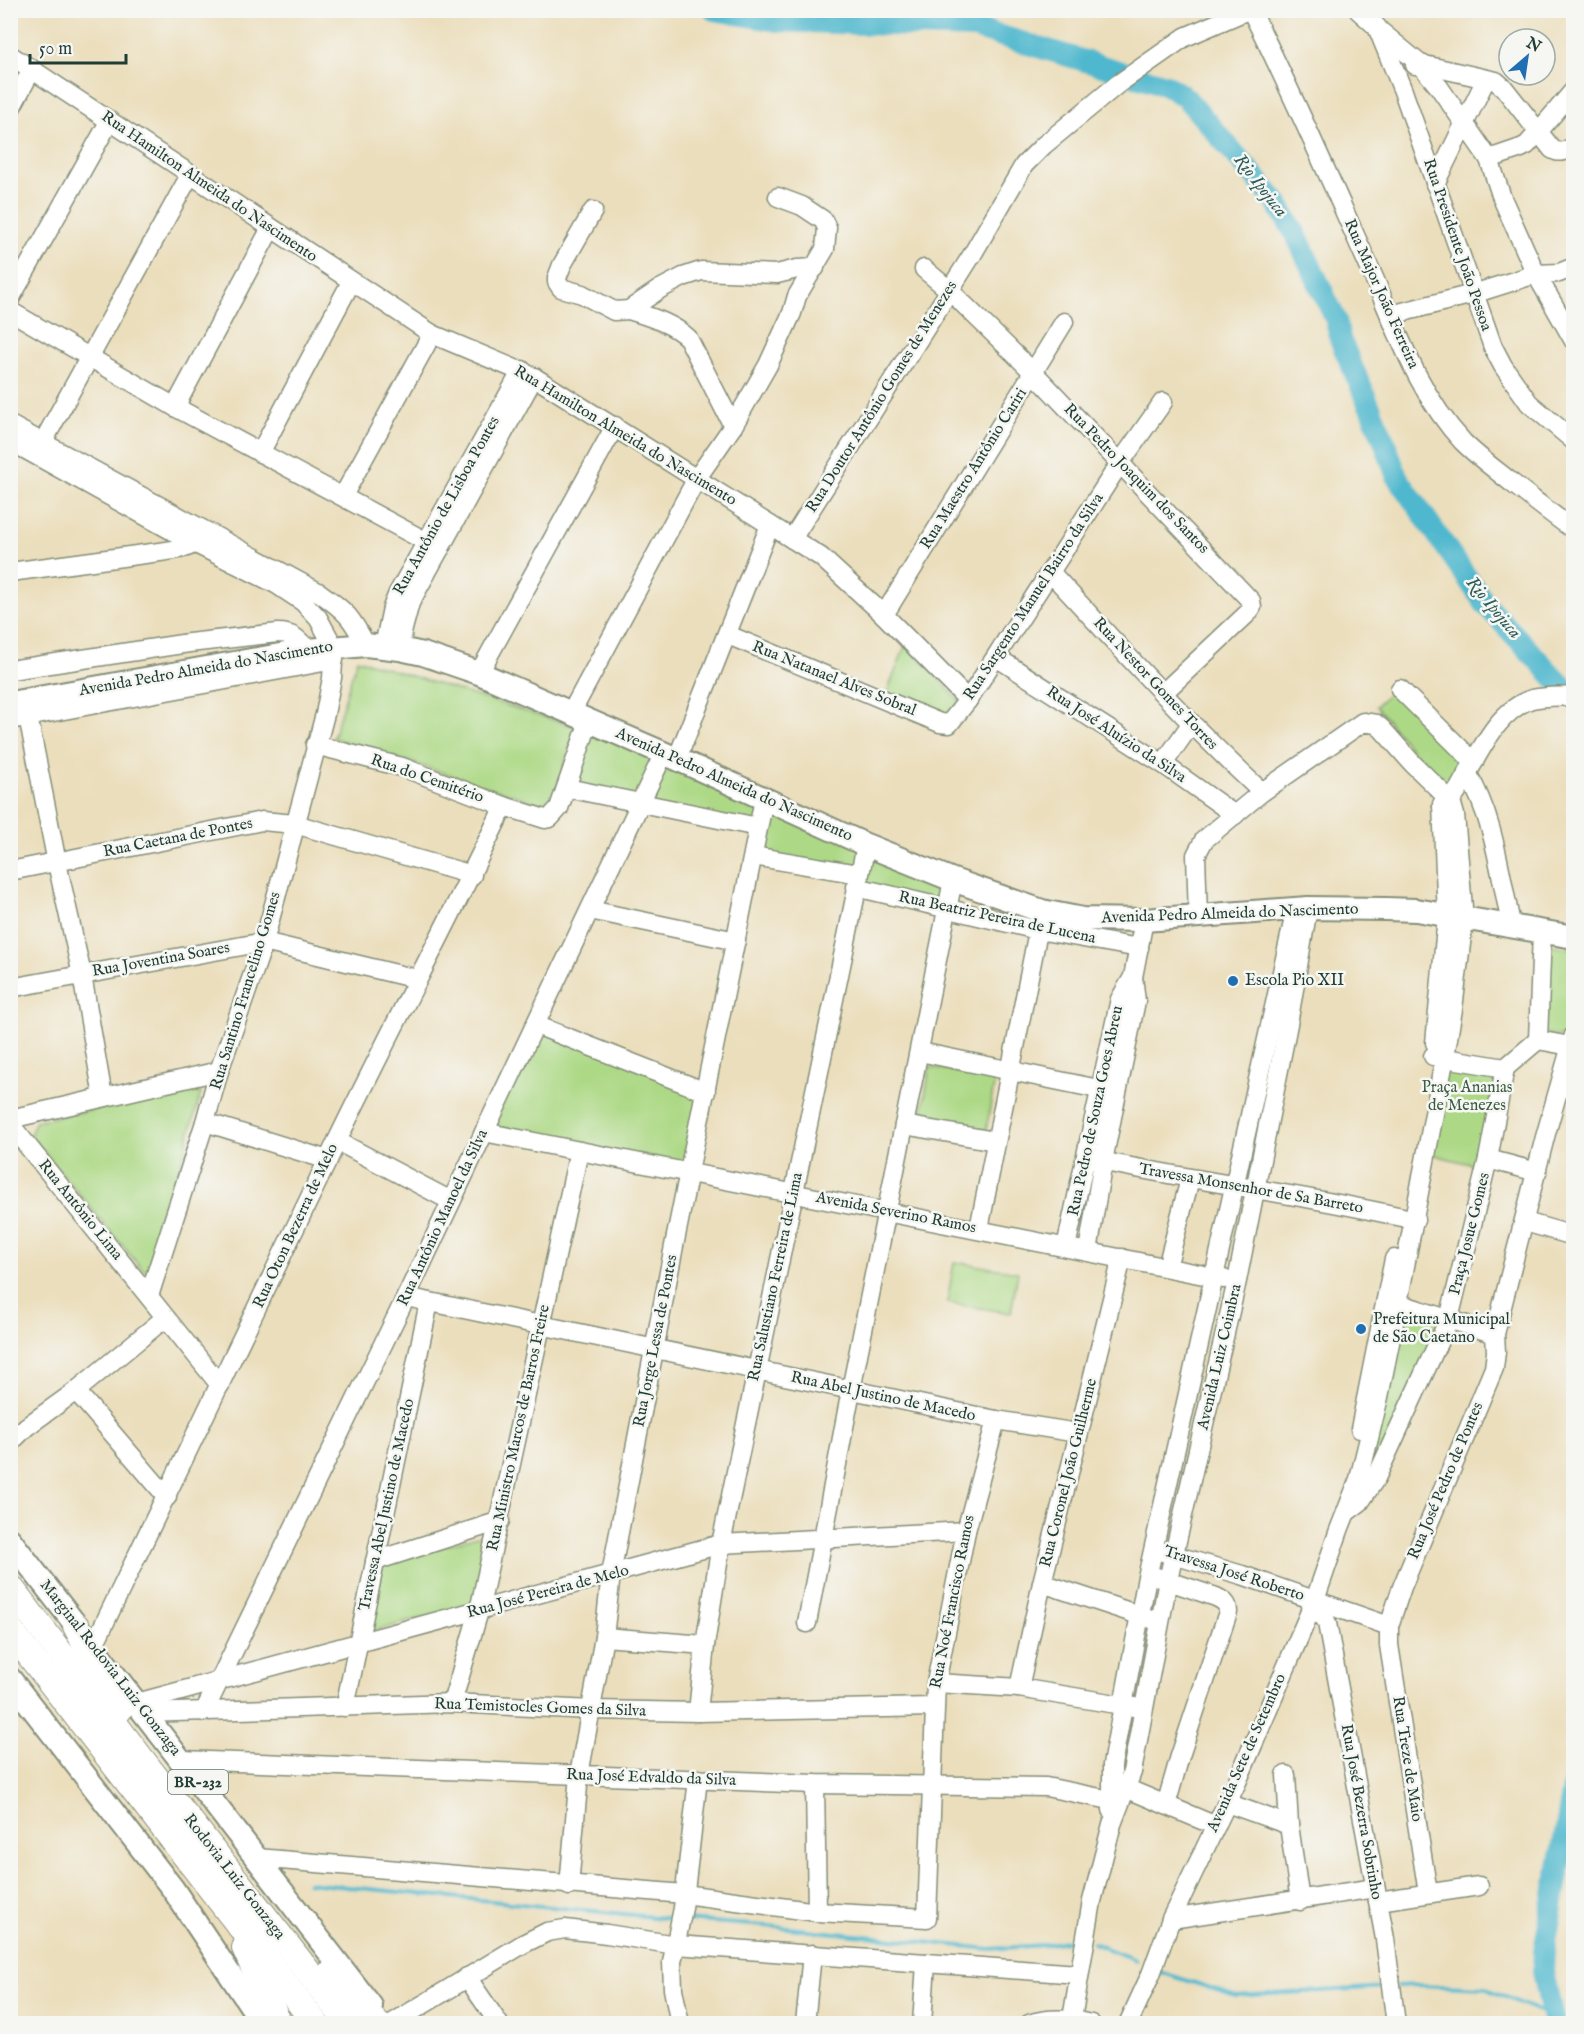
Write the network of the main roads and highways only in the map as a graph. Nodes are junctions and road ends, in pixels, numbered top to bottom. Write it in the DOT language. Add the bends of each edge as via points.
graph roads {
  1 [pos="19,710"];
  2 [pos="1574,937"];
  3 [pos="10,1540"];
  4 [pos="10,1587"];
  5 [pos="76,1626"];
  6 [pos="10,1630"];
  7 [pos="10,1679"];
  8 [pos="149,1769"];
  9 [pos="190,1859"];
  10 [pos="227,1867"];
  11 [pos="314,2020"];
  12 [pos="263,2024"];
  13 [pos="279,2024"];
  14 [pos="349,2024"];
  15 [pos="377,2024"];
  16 [pos="385,2024"];
  1 -- 2 [label="main road, Avenida Pedro Almeida do Nascimento" via="308,650 334,653 383,647 423,654 479,673 1040,921 1386,909 1416,910"];
  3 -- 5 [label="main road, Marginal Rodovia Luiz Gonzaga / BR-232"];
  4 -- 8 [label="highway, Rodovia Luiz Gonzaga / BR-232"];
  5 -- 8 [label="highway"];
  5 -- 16 [label="main road, Marginal Rodovia Luiz Gonzaga / BR-232"];
  6 -- 9 [label="highway, Rodovia Luiz Gonzaga / BR-232"];
  7 -- 12 [label="main road" via="173,1889"];
  8 -- 10 [label="highway, Rodovia Luiz Gonzaga / BR-232"];
  9 -- 11 [label="highway, Rodovia Luiz Gonzaga / BR-232"];
  9 -- 13 [label="highway" via="197,1879 245,1948"];
  10 -- 14 [label="highway, Rodovia Luiz Gonzaga / BR-232"];
  10 -- 15 [label="highway" via="262,1898 305,1951"];
}
